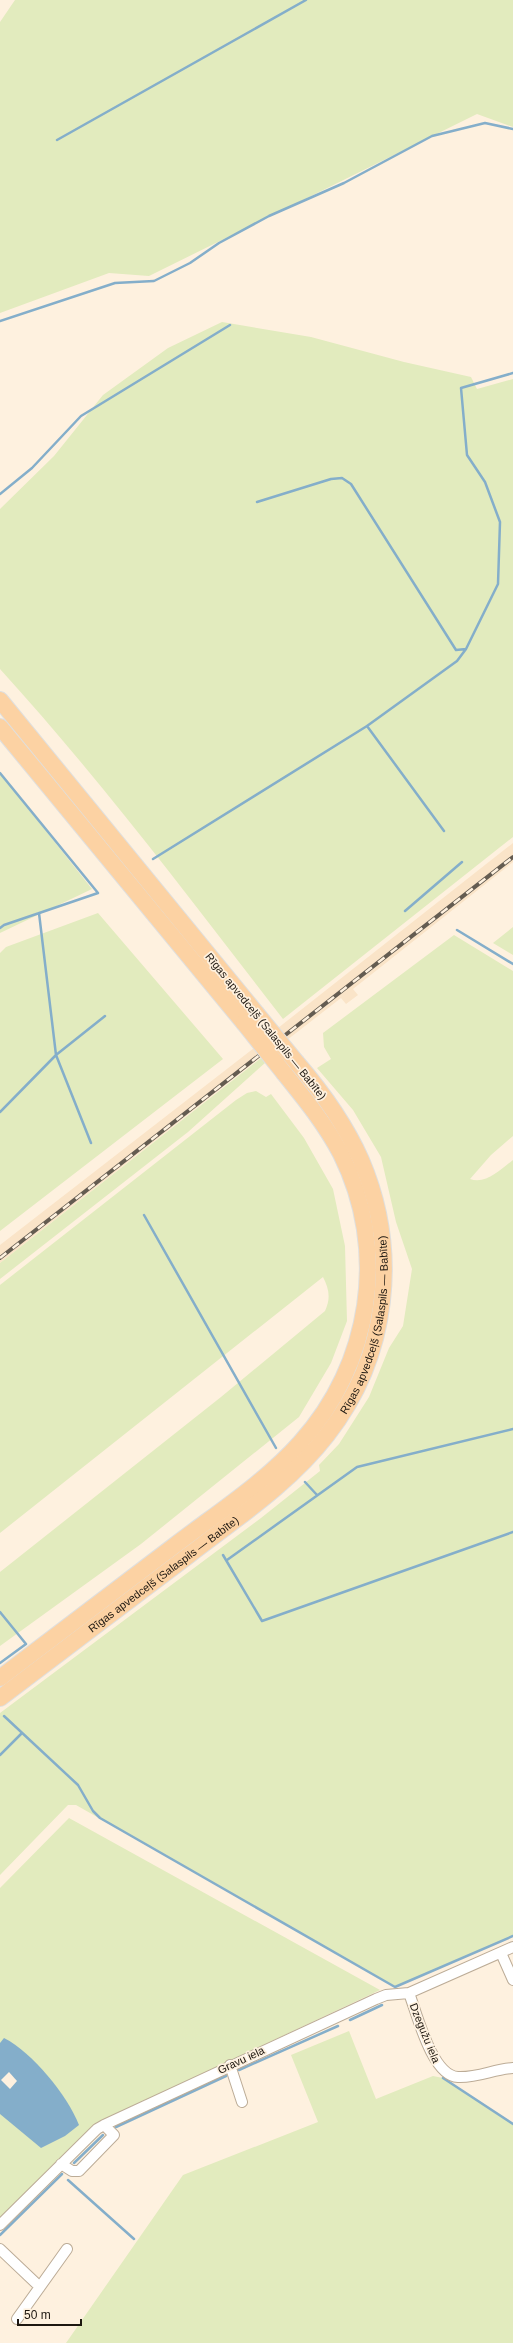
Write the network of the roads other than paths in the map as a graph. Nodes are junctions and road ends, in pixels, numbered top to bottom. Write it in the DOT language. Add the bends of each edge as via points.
graph roads {
  1 [pos="0,700"];
  2 [pos="0,727"];
  3 [pos="250,1018"];
  4 [pos="0,1678"];
  5 [pos="0,1698"];
  6 [pos="513,1947"];
  7 [pos="501,1953"];
  8 [pos="513,1980"];
  9 [pos="409,1993"];
  10 [pos="230,2065"];
  11 [pos="513,2068"];
  12 [pos="242,2102"];
  13 [pos="104,2124"];
  14 [pos="61,2164"];
  15 [pos="0,2225"];
  16 [pos="0,2249"];
  17 [pos="67,2249"];
  18 [pos="40,2287"];
  19 [pos="18,2319"];
  1 -- 3 [label="highway, Rīgas apvedceļš (Salaspils — Babīte)"];
  2 -- 3 [label="highway, Rīgas apvedceļš (Salaspils — Babīte)"];
  3 -- 4 [label="highway, Rīgas apvedceļš (Salaspils — Babīte), bridge" via="284,1073 334,1141 353,1183 362,1216 368,1269 366,1304 360,1337 345,1378 311,1431 281,1462 235,1500"];
  3 -- 5 [label="highway, Rīgas apvedceļš (Salaspils — Babīte), bridge" via="297,1063 328,1104 354,1146 371,1187 383,1250 383,1298 376,1342 360,1382 345,1409 327,1435 281,1483"];
  6 -- 7 [label="street, Gravu iela"];
  7 -- 8 [label="street"];
  7 -- 9 [label="street, Gravu iela"];
  9 -- 10 [label="street, Gravu iela" via="386,1995 376,1999"];
  9 -- 11 [label="street, Dzegužu iela" via="438,2066 456,2078 479,2076"];
  10 -- 12 [label="street"];
  10 -- 13 [label="street, Gravu iela"];
  13 -- 14 [label="street, Gravu iela"];
  13 -- 14 [label="street" via="114,2135 79,2171 72,2171"];
  14 -- 15 [label="street, Gravu iela"];
  16 -- 18 [label="street"];
  17 -- 18 [label="street"];
  18 -- 19 [label="street"];
}
